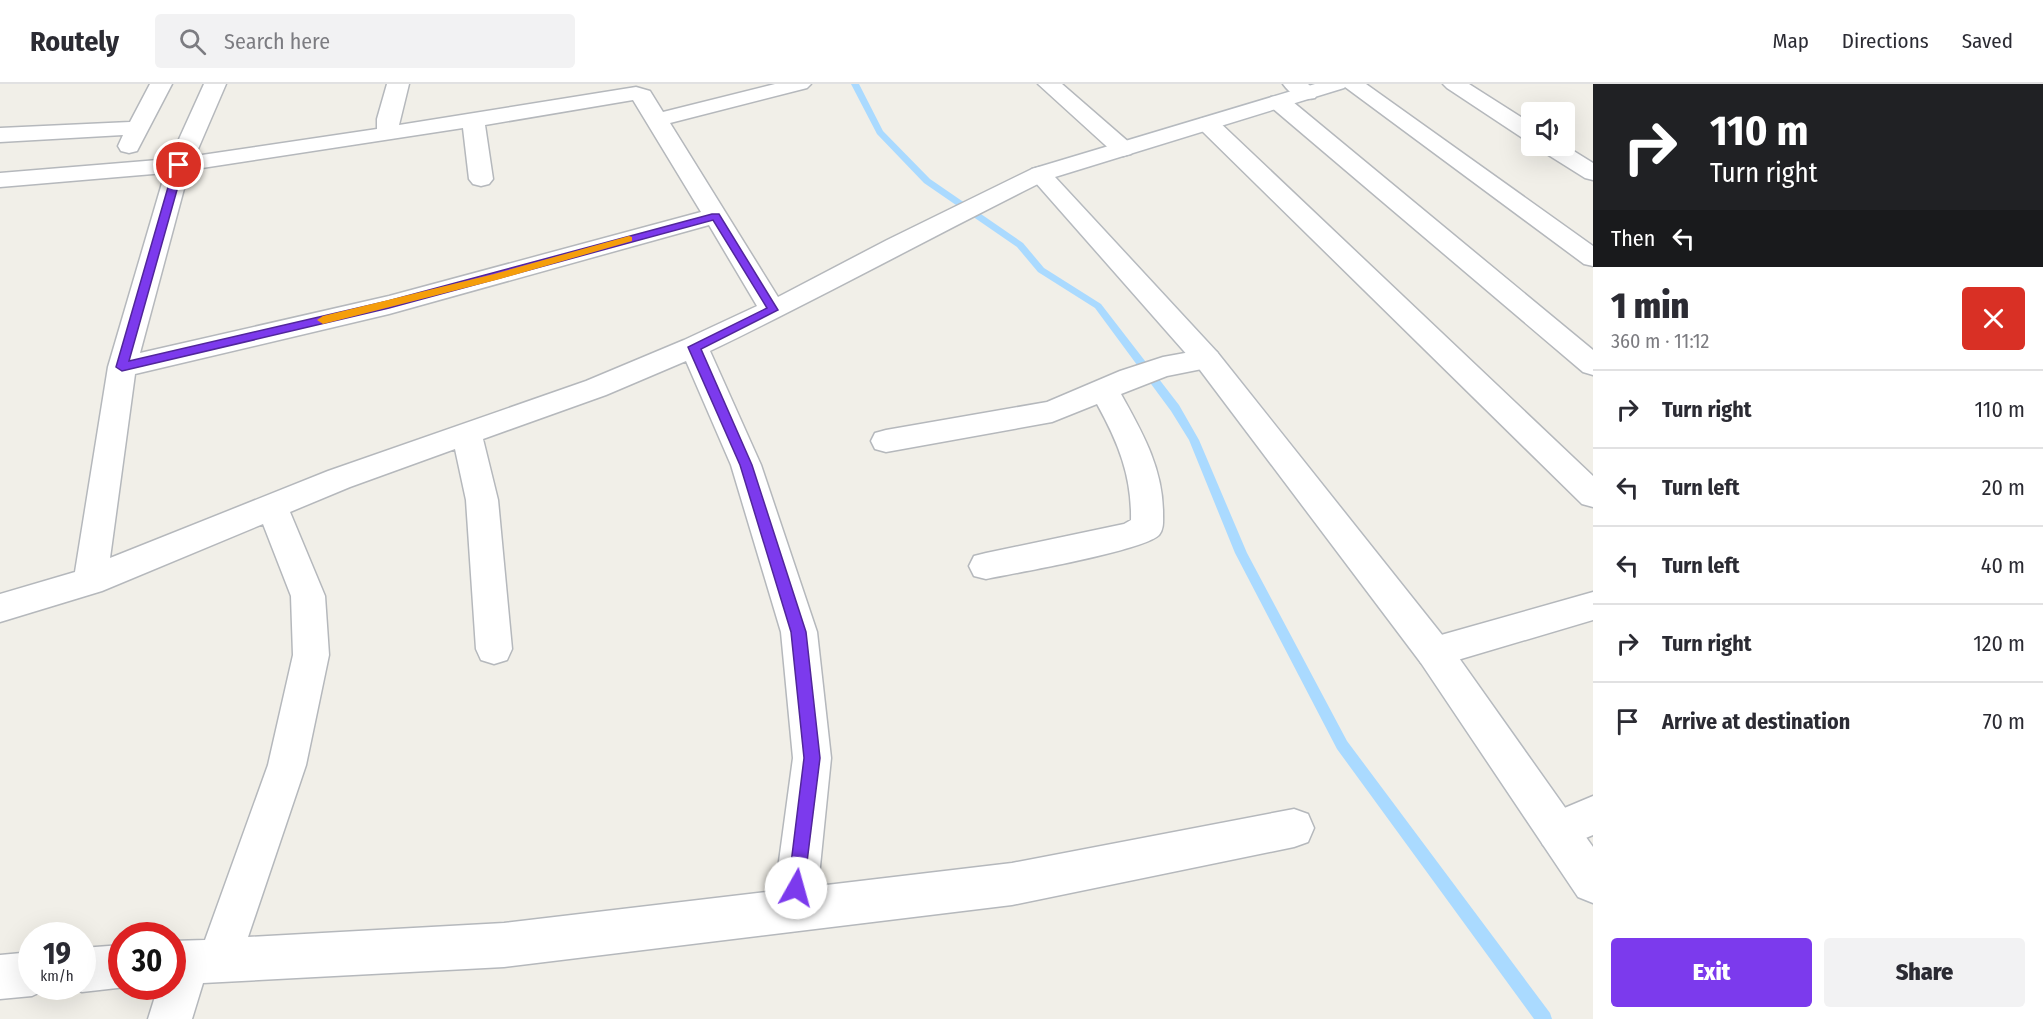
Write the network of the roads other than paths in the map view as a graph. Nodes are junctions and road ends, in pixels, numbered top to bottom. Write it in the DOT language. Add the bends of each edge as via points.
graph roads {
  1 [pos="161,84"];
  2 [pos="215,84"];
  3 [pos="399,84"];
  4 [pos="663,84"];
  5 [pos="800,84"];
  6 [pos="1049,84"];
  7 [pos="1337,84"];
  8 [pos="1352,84"];
  9 [pos="1454,84"];
  10 [pos="627,93"];
  11 [pos="1294,93"];
  12 [pos="473,120"];
  13 [pos="657,120"];
  14 [pos="1208,123"];
  15 [pos="1521,127"];
  16 [pos="139,128"];
  17 [pos="388,134"];
  18 [pos="0,135"];
  19 [pos="1123,149"];
  20 [pos="1566,156"];
  21 [pos="179,165"];
  22 [pos="116,171"];
  23 [pos="1593,173"];
  24 [pos="1040,174"];
  25 [pos="482,179"];
  26 [pos="0,180"];
  27 [pos="715,216"];
  28 [pos="1593,258"];
  29 [pos="773,310"];
  30 [pos="694,347"];
  31 [pos="1207,359"];
  32 [pos="1593,365"];
  33 [pos="122,367"];
  34 [pos="1117,384"];
  35 [pos="467,434"];
  36 [pos="886,441"];
  37 [pos="1593,495"];
  38 [pos="272,506"];
  39 [pos="986,567"];
  40 [pos="90,581"];
  41 [pos="1593,606"];
  42 [pos="0,608"];
  43 [pos="494,649"];
  44 [pos="1434,652"];
  45 [pos="1593,815"];
  46 [pos="1294,828"];
  47 [pos="1557,831"];
  48 [pos="1593,882"];
  49 [pos="794,910"];
  50 [pos="193,962"];
  51 [pos="18,975"];
  52 [pos="0,977"];
  53 [pos="170,1019"];
  1 -- 16 [label="street"];
  2 -- 21 [label="street"];
  3 -- 17 [label="street" via="388,119"];
  4 -- 10 [label="street"];
  5 -- 13 [label="street"];
  6 -- 19 [label="street"];
  7 -- 11 [label="street"];
  8 -- 28 [label="street"];
  9 -- 15 [label="street"];
  10 -- 12 [label="street"];
  10 -- 13 [label="street" via="642,96"];
  11 -- 14 [label="street"];
  11 -- 32 [label="street"];
  12 -- 17 [label="street"];
  12 -- 25 [label="street"];
  13 -- 27 [label="street"];
  14 -- 19 [label="street"];
  14 -- 37 [label="street"];
  16 -- 18 [label="street"];
  16 -- 22 [label="street"];
  17 -- 21 [label="street"];
  19 -- 24 [label="street"];
  20 -- 23 [label="street"];
  21 -- 22 [label="street"];
  21 -- 33 [label="street"];
  22 -- 26 [label="street"];
  24 -- 29 [label="street"];
  24 -- 31 [label="street"];
  27 -- 29 [label="street"];
  27 -- 33 [label="street" via="389,305"];
  29 -- 30 [label="street"];
  30 -- 35 [label="street" via="596,388"];
  30 -- 49 [label="street" via="746,465 799,632 812,758"];
  31 -- 34 [label="street" via="1163,367"];
  31 -- 44 [label="street"];
  33 -- 40 [label="street"];
  34 -- 36 [label="street" via="1052,412"];
  34 -- 39 [label="street" via="1147,485 1147,526 1132,535"];
  35 -- 38 [label="street"];
  35 -- 43 [label="street" via="482,500"];
  38 -- 40 [label="street"];
  38 -- 50 [label="street" via="308,596 311,655 287,765"];
  40 -- 42 [label="street"];
  41 -- 44 [label="street"];
  44 -- 47 [label="street"];
  45 -- 47 [label="street"];
  46 -- 49 [label="street" via="1012,884"];
  47 -- 48 [label="street"];
  49 -- 50 [label="street" via="504,945"];
  50 -- 53 [label="street"];
  51 -- 52 [label="street"];
}
